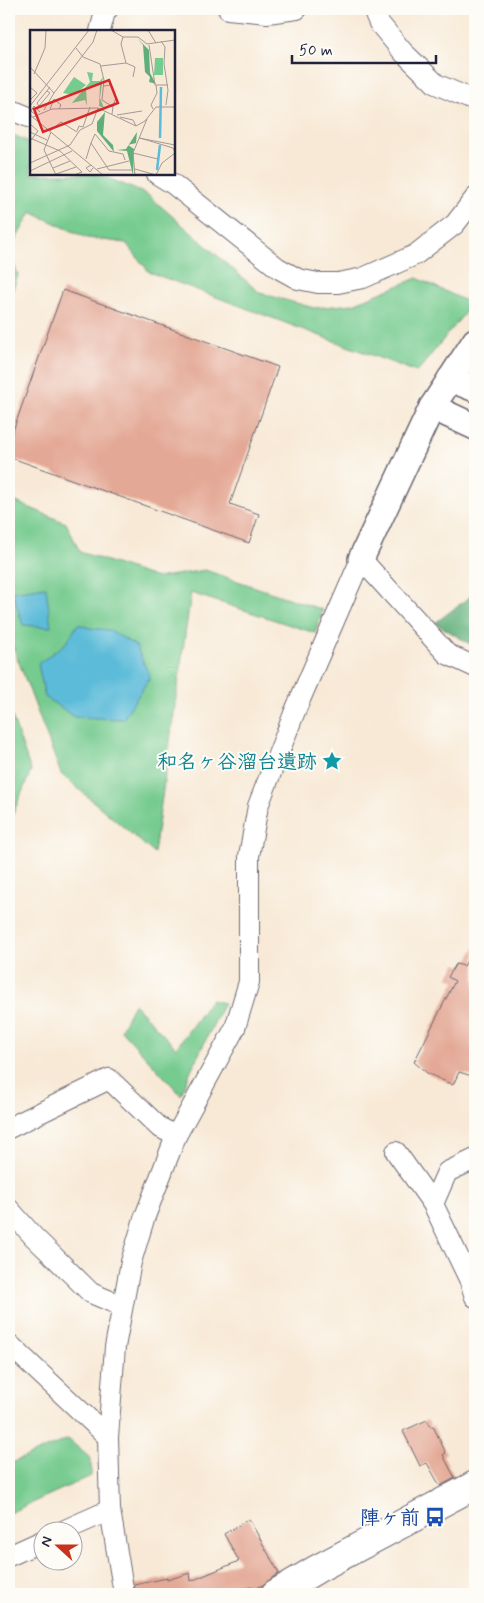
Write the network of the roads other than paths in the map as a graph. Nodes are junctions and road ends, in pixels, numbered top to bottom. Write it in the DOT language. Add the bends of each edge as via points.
graph roads {
  1 [pos="108,9"];
  2 [pos="228,9"];
  3 [pos="298,9"];
  4 [pos="373,9"];
  5 [pos="100,30"];
  6 [pos="475,101"];
  7 [pos="9,109"];
  8 [pos="30,118"];
  9 [pos="159,175"];
  10 [pos="475,198"];
  11 [pos="475,341"];
  12 [pos="450,379"];
  13 [pos="475,389"];
  14 [pos="432,408"];
  15 [pos="475,427"];
  16 [pos="361,559"];
  17 [pos="475,667"];
  18 [pos="9,1128"];
  19 [pos="176,1136"];
  20 [pos="396,1152"];
  21 [pos="475,1159"];
  22 [pos="433,1204"];
  23 [pos="9,1209"];
  24 [pos="475,1297"];
  25 [pos="122,1306"];
  26 [pos="9,1344"];
  27 [pos="108,1438"];
  28 [pos="475,1485"];
  29 [pos="110,1510"];
  30 [pos="82,1522"];
  31 [pos="32,1546"];
  32 [pos="9,1556"];
  33 [pos="124,1594"];
  34 [pos="276,1594"];
  1 -- 5 [label="street"];
  2 -- 3 [label="street" via="267,13"];
  4 -- 6 [label="street" via="380,23 404,52 436,84"];
  7 -- 8 [label="street"];
  9 -- 10 [label="street" via="278,268 298,279 318,284 362,278 415,255 455,224"];
  11 -- 12 [label="street"];
  12 -- 13 [label="street"];
  12 -- 14 [label="street"];
  14 -- 15 [label="street"];
  14 -- 16 [label="street"];
  16 -- 17 [label="street" via="447,654"];
  16 -- 19 [label="street" via="258,806 249,856 249,982 235,1028"];
  18 -- 19 [label="street" via="110,1079 160,1127"];
  19 -- 25 [label="street" via="144,1219"];
  20 -- 22 [label="street"];
  21 -- 22 [label="street" via="448,1172"];
  22 -- 24 [label="street"];
  23 -- 25 [label="street" via="91,1293"];
  25 -- 27 [label="street" via="114,1357"];
  26 -- 27 [label="street"];
  27 -- 29 [label="street"];
  28 -- 34 [label="highway"];
  29 -- 30 [label="street"];
  29 -- 33 [label="street"];
  31 -- 32 [label="street"];
}
